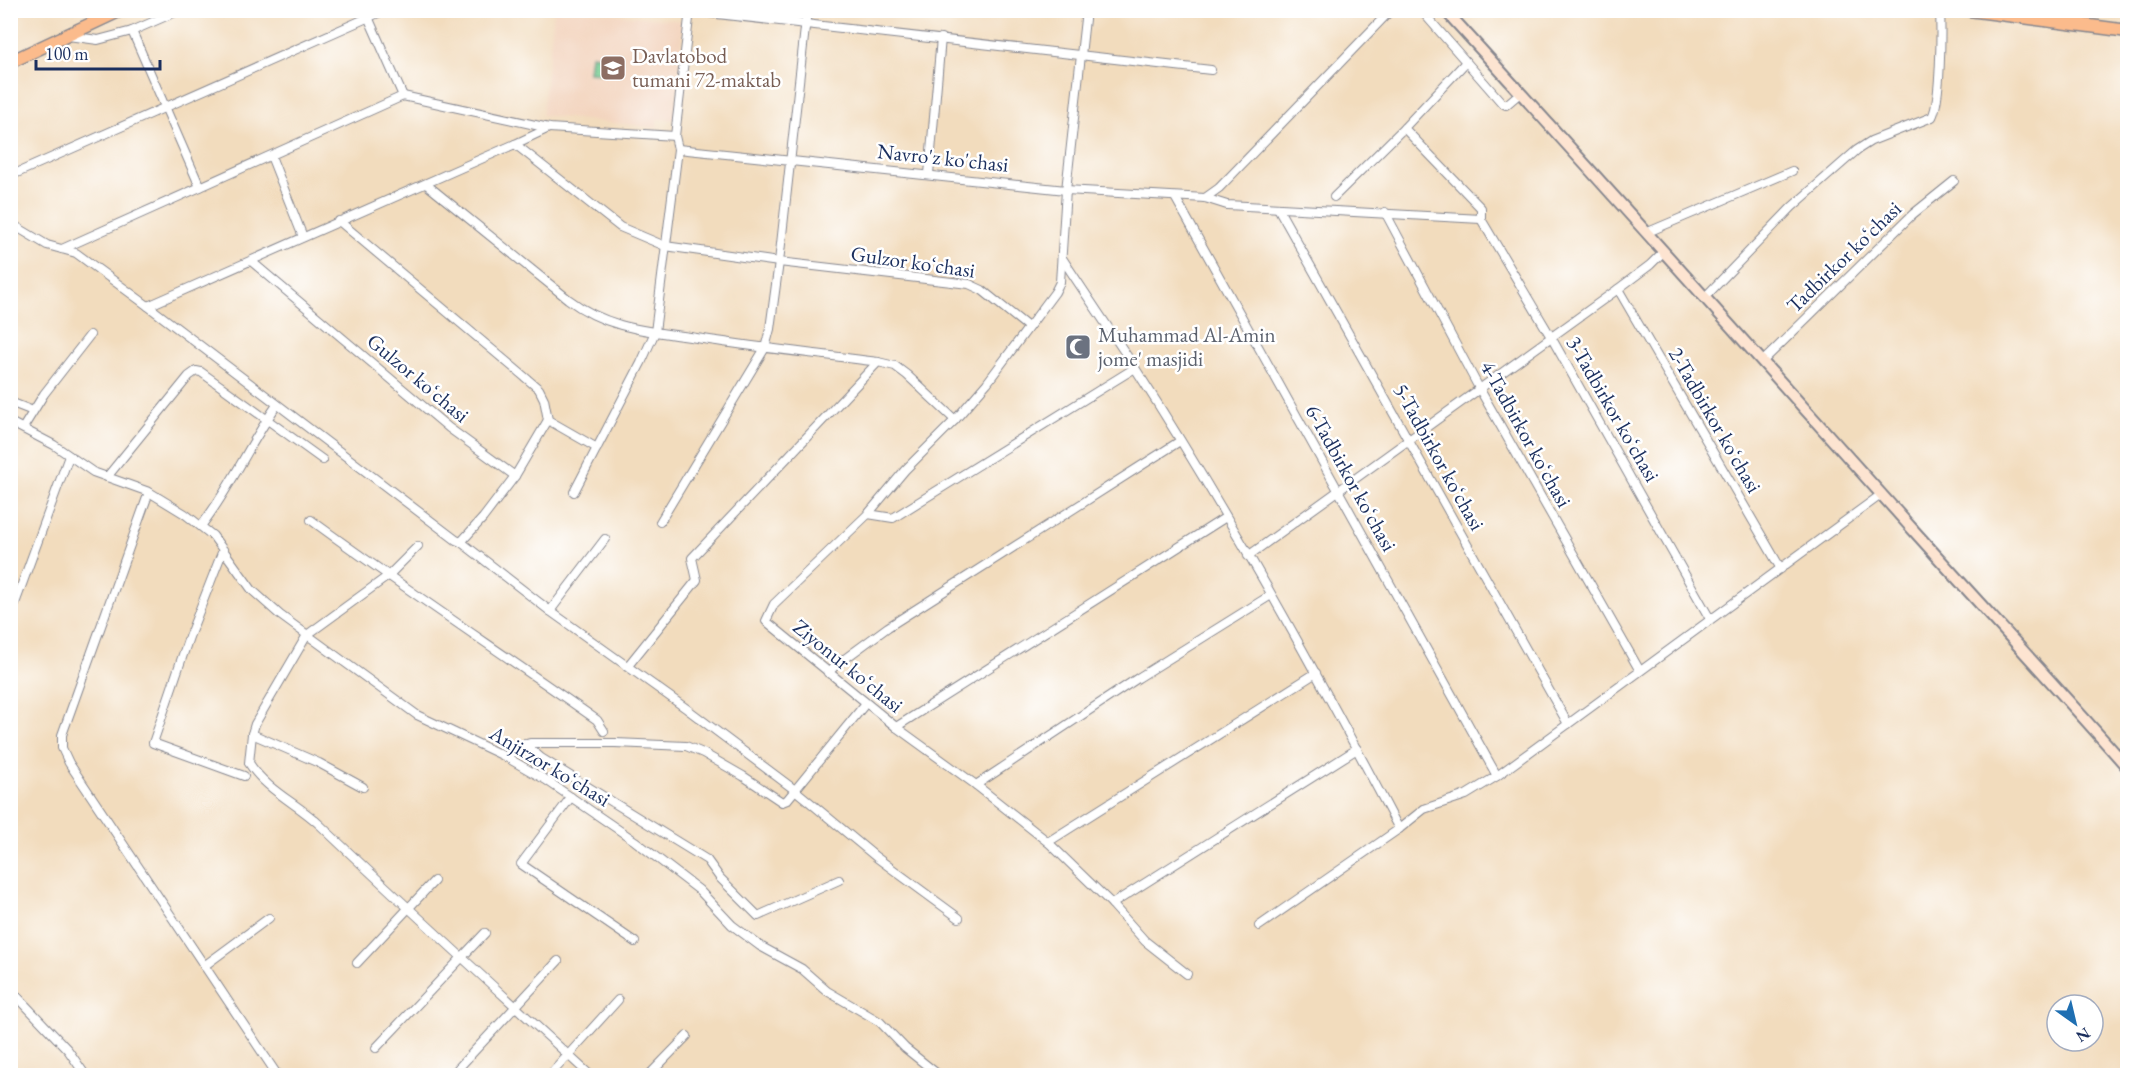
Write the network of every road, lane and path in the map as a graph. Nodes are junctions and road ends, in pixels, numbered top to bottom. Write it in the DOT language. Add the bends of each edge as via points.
graph roads {
  1 [pos="121,10"];
  2 [pos="180,10"];
  3 [pos="385,10"];
  4 [pos="807,10"];
  5 [pos="1086,10"];
  6 [pos="1391,10"];
  7 [pos="1421,10"];
  8 [pos="1445,10"];
  9 [pos="1940,10"];
  10 [pos="1969,10"];
  11 [pos="687,11"];
  12 [pos="367,14"];
  13 [pos="806,25"];
  14 [pos="132,31"];
  15 [pos="2127,32"];
  16 [pos="68,36"];
  17 [pos="941,38"];
  18 [pos="1081,55"];
  19 [pos="10,62"];
  20 [pos="1466,62"];
  21 [pos="1211,70"];
  22 [pos="403,96"];
  23 [pos="1517,96"];
  24 [pos="166,106"];
  25 [pos="549,128"];
  26 [pos="1404,128"];
  27 [pos="675,136"];
  28 [pos="515,144"];
  29 [pos="678,149"];
  30 [pos="271,156"];
  31 [pos="791,160"];
  32 [pos="1792,171"];
  33 [pos="929,174"];
  34 [pos="10,176"];
  35 [pos="1954,181"];
  36 [pos="426,184"];
  37 [pos="200,187"];
  38 [pos="1066,190"];
  39 [pos="1175,197"];
  40 [pos="1334,197"];
  41 [pos="1205,198"];
  42 [pos="1278,208"];
  43 [pos="1384,212"];
  44 [pos="1481,219"];
  45 [pos="339,221"];
  46 [pos="10,223"];
  47 [pos="1648,232"];
  48 [pos="303,237"];
  49 [pos="665,246"];
  50 [pos="61,250"];
  51 [pos="1664,250"];
  52 [pos="1062,258"];
  53 [pos="251,261"];
  54 [pos="779,262"];
  55 [pos="1618,289"];
  56 [pos="1705,297"];
  57 [pos="148,306"];
  58 [pos="1028,327"];
  59 [pos="655,332"];
  60 [pos="90,335"];
  61 [pos="1551,337"];
  62 [pos="765,348"];
  63 [pos="1763,361"];
  64 [pos="878,362"];
  65 [pos="1135,368"];
  66 [pos="1479,388"];
  67 [pos="10,402"];
  68 [pos="277,405"];
  69 [pos="33,411"];
  70 [pos="267,419"];
  71 [pos="548,420"];
  72 [pos="955,420"];
  73 [pos="10,422"];
  74 [pos="23,428"];
  75 [pos="1408,439"];
  76 [pos="1180,441"];
  77 [pos="597,448"];
  78 [pos="69,456"];
  79 [pos="322,460"];
  80 [pos="514,476"];
  81 [pos="107,477"];
  82 [pos="149,492"];
  83 [pos="574,492"];
  84 [pos="1337,492"];
  85 [pos="1882,494"];
  86 [pos="868,514"];
  87 [pos="1226,517"];
  88 [pos="311,520"];
  89 [pos="660,522"];
  90 [pos="201,526"];
  91 [pos="605,539"];
  92 [pos="461,542"];
  93 [pos="418,546"];
  94 [pos="223,550"];
  95 [pos="1248,556"];
  96 [pos="1780,569"];
  97 [pos="388,576"];
  98 [pos="1271,595"];
  99 [pos="550,610"];
  100 [pos="10,617"];
  101 [pos="1710,619"];
  102 [pos="307,635"];
  103 [pos="627,667"];
  104 [pos="1640,671"];
  105 [pos="828,673"];
  106 [pos="1316,673"];
  107 [pos="866,703"];
  108 [pos="1568,724"];
  109 [pos="896,727"];
  110 [pos="604,731"];
  111 [pos="252,734"];
  112 [pos="525,744"];
  113 [pos="1357,749"];
  114 [pos="506,757"];
  115 [pos="2127,768"];
  116 [pos="244,776"];
  117 [pos="1497,776"];
  118 [pos="976,785"];
  119 [pos="363,788"];
  120 [pos="795,790"];
  121 [pos="571,797"];
  122 [pos="1399,829"];
  123 [pos="1048,842"];
  124 [pos="839,880"];
  125 [pos="434,881"];
  126 [pos="10,894"];
  127 [pos="1112,904"];
  128 [pos="10,907"];
  129 [pos="408,908"];
  130 [pos="268,918"];
  131 [pos="959,918"];
  132 [pos="1259,926"];
  133 [pos="485,933"];
  134 [pos="635,942"];
  135 [pos="462,958"];
  136 [pos="558,961"];
  137 [pos="357,963"];
  138 [pos="204,966"];
  139 [pos="1187,974"];
  140 [pos="10,989"];
  141 [pos="618,1000"];
  142 [pos="514,1006"];
  143 [pos="687,1036"];
  144 [pos="376,1048"];
  145 [pos="568,1054"];
  146 [pos="86,1076"];
  147 [pos="278,1076"];
  148 [pos="451,1076"];
  149 [pos="549,1076"];
  150 [pos="591,1076"];
  151 [pos="648,1076"];
  152 [pos="940,1076"];
  1 -- 16 [label="main road"];
  2 -- 14 [label="street"];
  3 -- 12 [label="street"];
  4 -- 13 [label="street"];
  5 -- 18 [label="street, Ziyonur koʻchasi"];
  6 -- 41 [label="street"];
  7 -- 20 [label="street"];
  8 -- 23 [label="main road"];
  9 -- 56 [label="street" via="1938,79 1932,117 1857,150 1792,207"];
  10 -- 15 [label="main road"];
  11 -- 13 [label="street"];
  11 -- 27 [label="street"];
  12 -- 22 [label="street"];
  12 -- 24 [label="street"];
  13 -- 17 [label="street"];
  13 -- 31 [label="street"];
  14 -- 16 [label="street" via="98,40"];
  14 -- 24 [label="street"];
  16 -- 19 [label="main road"];
  17 -- 18 [label="street"];
  17 -- 33 [label="street"];
  18 -- 21 [label="street"];
  18 -- 38 [label="street, Ziyonur koʻchasi"];
  20 -- 23 [label="street" via="1502,104"];
  20 -- 26 [label="street"];
  22 -- 25 [label="street"];
  22 -- 30 [label="street"];
  23 -- 47 [label="main road"];
  24 -- 34 [label="street"];
  24 -- 37 [label="street"];
  25 -- 27 [label="street"];
  25 -- 28 [label="street"];
  26 -- 40 [label="street"];
  26 -- 44 [label="street, 3-Tadbirkor koʻchasi" via="1481,208"];
  27 -- 29 [label="street"];
  28 -- 36 [label="street"];
  28 -- 49 [label="street, Gulzor koʻchasi" via="615,224"];
  29 -- 31 [label="street, Navro'z ko'chasi"];
  29 -- 49 [label="street"];
  30 -- 37 [label="street"];
  30 -- 48 [label="street"];
  31 -- 33 [label="street, Navro'z ko'chasi"];
  31 -- 54 [label="street"];
  32 -- 47 [label="street"];
  33 -- 38 [label="street, Navro'z ko'chasi"];
  35 -- 63 [label="street, Tadbirkor koʻchasi" via="1913,214"];
  36 -- 45 [label="street"];
  36 -- 59 [label="street" via="584,311 624,327"];
  37 -- 50 [label="street"];
  38 -- 39 [label="street, Navro'z ko'chasi"];
  38 -- 52 [label="street, Ziyonur koʻchasi"];
  39 -- 41 [label="street, Navro'z ko'chasi"];
  39 -- 84 [label="street, 6-Tadbirkor koʻchasi"];
  41 -- 42 [label="street, Navro'z ko'chasi" via="1227,205"];
  42 -- 43 [label="street, Navro'z ko'chasi"];
  42 -- 75 [label="street, 5-Tadbirkor koʻchasi"];
  43 -- 44 [label="street, Navro'z ko'chasi"];
  43 -- 66 [label="street, 4-Tadbirkor koʻchasi"];
  44 -- 61 [label="street, 3-Tadbirkor koʻchasi"];
  45 -- 48 [label="street"];
  45 -- 71 [label="street" via="539,389"];
  46 -- 50 [label="street"];
  47 -- 51 [label="main road"];
  48 -- 53 [label="street"];
  49 -- 54 [label="street, Gulzor koʻchasi"];
  49 -- 59 [label="street"];
  50 -- 57 [label="street" via="76,253"];
  51 -- 55 [label="street"];
  51 -- 56 [label="main road"];
  52 -- 58 [label="street, Ziyonur koʻchasi" via="1060,282"];
  52 -- 65 [label="street"];
  53 -- 57 [label="street"];
  53 -- 80 [label="street, Gulzor koʻchasi" via="449,428"];
  54 -- 58 [label="street, Gulzor koʻchasi" via="969,284"];
  54 -- 62 [label="street"];
  55 -- 61 [label="street"];
  55 -- 96 [label="street, 2-Tadbirkor koʻchasi"];
  56 -- 63 [label="main road"];
  57 -- 68 [label="street"];
  58 -- 72 [label="street, Ziyonur koʻchasi"];
  59 -- 62 [label="street"];
  59 -- 77 [label="street"];
  60 -- 69 [label="street"];
  61 -- 66 [label="street"];
  61 -- 101 [label="street, 3-Tadbirkor koʻchasi"];
  62 -- 64 [label="street"];
  62 -- 89 [label="street"];
  63 -- 85 [label="main road"];
  64 -- 72 [label="street" via="895,366 907,375"];
  64 -- 103 [label="street" via="692,558 697,577 693,585"];
  65 -- 76 [label="street"];
  65 -- 86 [label="street" via="893,518"];
  66 -- 75 [label="street"];
  66 -- 104 [label="street, 4-Tadbirkor koʻchasi"];
  67 -- 69 [label="street"];
  68 -- 70 [label="street"];
  68 -- 92 [label="street"];
  69 -- 74 [label="street"];
  70 -- 79 [label="street"];
  70 -- 81 [label="street" via="201,372 192,372"];
  70 -- 90 [label="street"];
  71 -- 77 [label="street"];
  71 -- 80 [label="street"];
  72 -- 86 [label="street, Ziyonur koʻchasi"];
  73 -- 74 [label="street, Anjirzor koʻchasi"];
  74 -- 78 [label="street, Anjirzor koʻchasi"];
  75 -- 84 [label="street"];
  75 -- 108 [label="street, 5-Tadbirkor koʻchasi"];
  76 -- 87 [label="street"];
  76 -- 105 [label="street" via="888,627"];
  77 -- 83 [label="street"];
  78 -- 81 [label="street, Anjirzor koʻchasi"];
  78 -- 100 [label="street"];
  80 -- 92 [label="street"];
  81 -- 82 [label="street, Anjirzor koʻchasi"];
  82 -- 90 [label="street, Anjirzor koʻchasi"];
  82 -- 138 [label="street" via="62,735 62,748"];
  84 -- 95 [label="street"];
  84 -- 117 [label="street, 6-Tadbirkor koʻchasi"];
  85 -- 96 [label="street"];
  85 -- 115 [label="main road"];
  86 -- 105 [label="street, Ziyonur koʻchasi" via="774,604 766,621"];
  87 -- 95 [label="street"];
  87 -- 109 [label="street"];
  88 -- 97 [label="street"];
  90 -- 94 [label="street, Anjirzor koʻchasi"];
  91 -- 99 [label="street"];
  92 -- 99 [label="street"];
  93 -- 97 [label="street"];
  94 -- 102 [label="street, Anjirzor koʻchasi" via="252,590"];
  94 -- 116 [label="street" via="153,743"];
  95 -- 98 [label="street"];
  96 -- 101 [label="street"];
  97 -- 102 [label="street"];
  97 -- 110 [label="street" via="597,720"];
  98 -- 106 [label="street"];
  98 -- 118 [label="street"];
  99 -- 103 [label="street"];
  101 -- 104 [label="street"];
  102 -- 111 [label="street"];
  102 -- 114 [label="street, Anjirzor koʻchasi" via="417,715"];
  103 -- 120 [label="street"];
  104 -- 108 [label="street"];
  105 -- 107 [label="street, Ziyonur koʻchasi"];
  106 -- 113 [label="street"];
  106 -- 123 [label="street"];
  107 -- 109 [label="street, Ziyonur koʻchasi"];
  107 -- 120 [label="street"];
  108 -- 117 [label="street"];
  109 -- 118 [label="street, Ziyonur koʻchasi"];
  111 -- 119 [label="street" via="319,763"];
  111 -- 129 [label="street" via="248,758 252,767"];
  112 -- 114 [label="street"];
  112 -- 120 [label="street" via="686,746 782,802"];
  112 -- 124 [label="street" via="541,758 706,860 758,916"];
  113 -- 122 [label="street"];
  113 -- 127 [label="street"];
  114 -- 121 [label="street, Anjirzor koʻchasi"];
  117 -- 122 [label="street" via="1466,795 1424,809"];
  118 -- 123 [label="street, Ziyonur koʻchasi"];
  120 -- 131 [label="street"];
  121 -- 134 [label="street" via="521,864"];
  121 -- 152 [label="street, Anjirzor koʻchasi" via="699,890 732,925 760,946 802,969 827,991 880,1022"];
  122 -- 132 [label="street"];
  123 -- 127 [label="street, Ziyonur koʻchasi"];
  125 -- 129 [label="street"];
  126 -- 128 [label="street"];
  127 -- 139 [label="street, Ziyonur koʻchasi" via="1145,941"];
  129 -- 135 [label="street"];
  129 -- 137 [label="street"];
  130 -- 138 [label="street"];
  133 -- 135 [label="street"];
  135 -- 142 [label="street"];
  135 -- 144 [label="street"];
  136 -- 142 [label="street"];
  138 -- 147 [label="street"];
  140 -- 146 [label="street" via="68,1050"];
  141 -- 145 [label="street"];
  142 -- 145 [label="street"];
  142 -- 148 [label="street"];
  143 -- 151 [label="street"];
  145 -- 149 [label="street"];
  145 -- 150 [label="street"];
}
